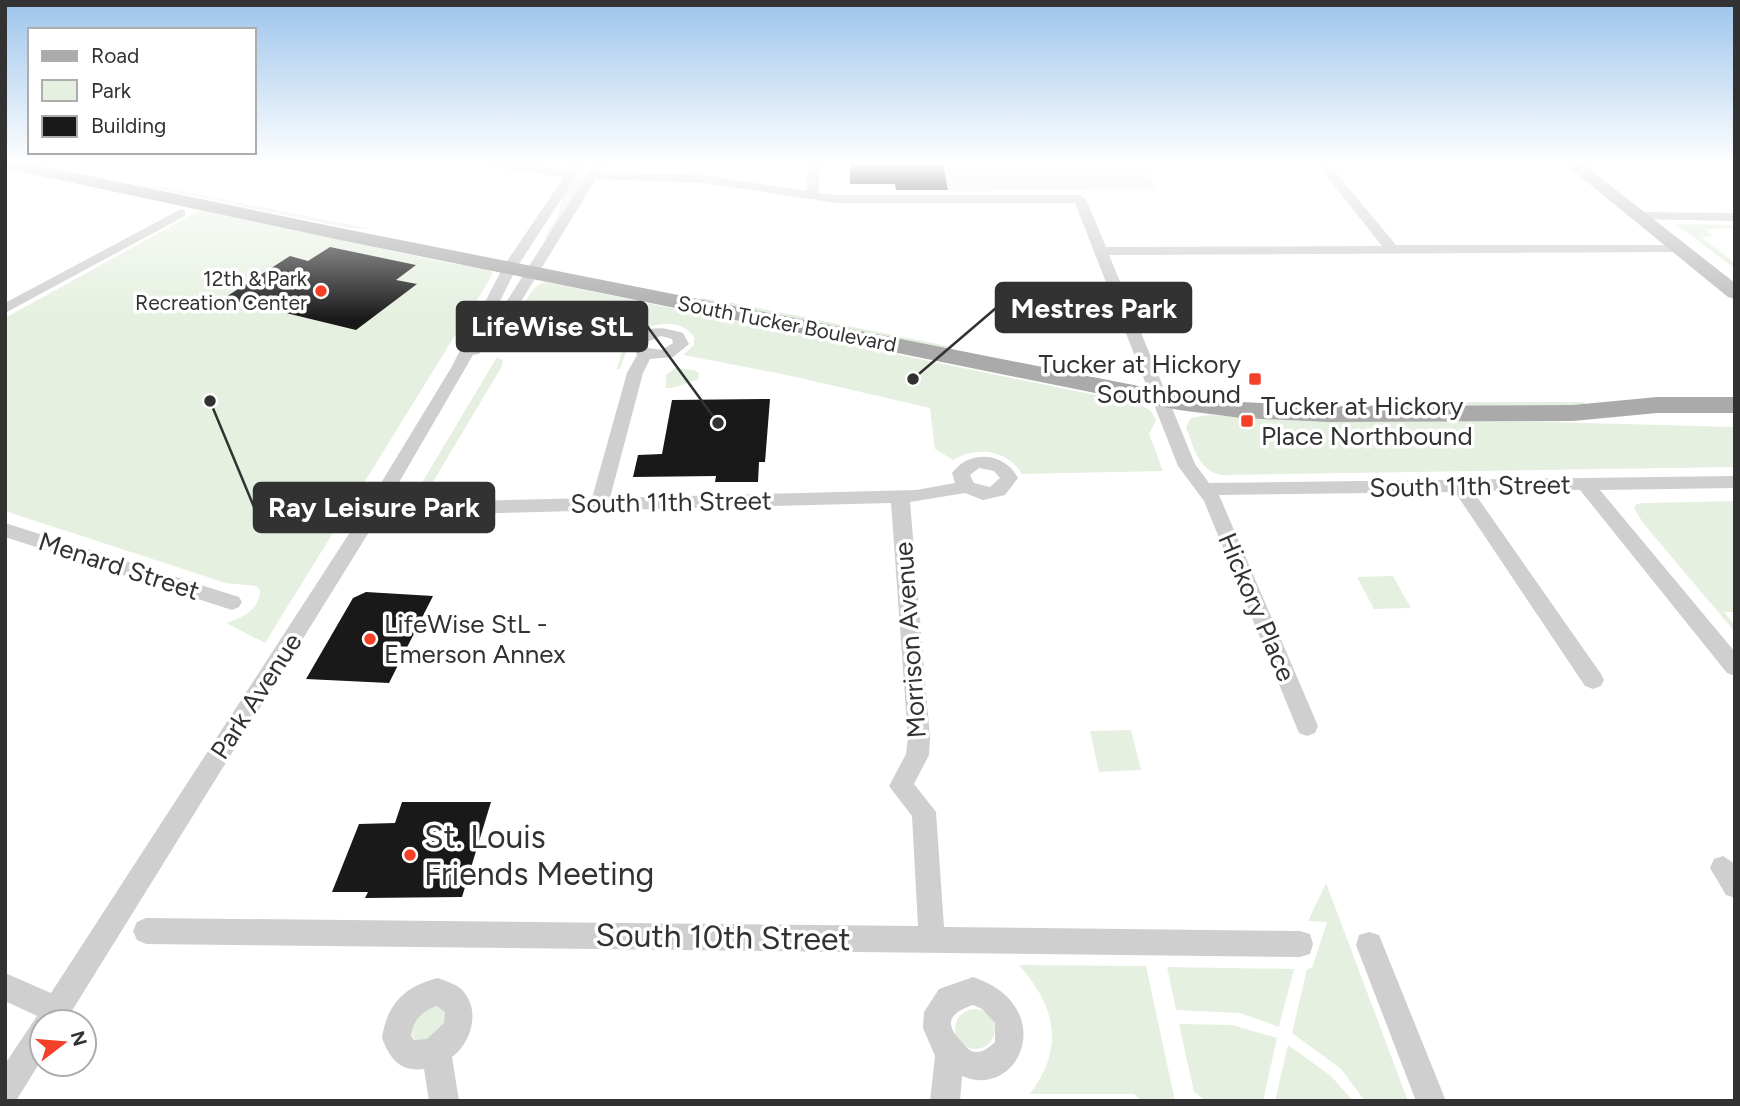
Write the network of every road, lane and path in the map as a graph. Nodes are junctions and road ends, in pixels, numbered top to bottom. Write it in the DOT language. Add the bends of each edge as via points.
graph roads {
  1 [pos="176,216"];
  2 [pos="277,216"];
  3 [pos="309,216"];
  4 [pos="550,216"];
  5 [pos="561,216"];
  6 [pos="1087,216"];
  7 [pos="1364,216"];
  8 [pos="1638,216"];
  9 [pos="1735,217"];
  10 [pos="1678,248"];
  11 [pos="1392,250"];
  12 [pos="1101,251"];
  13 [pos="525,263"];
  14 [pos="1735,293"];
  15 [pos="12,299"];
  16 [pos="5,309"];
  17 [pos="645,354"];
  18 [pos="459,368"];
  19 [pos="1156,389"];
  20 [pos="1735,405"];
  21 [pos="1735,482"];
  22 [pos="1585,484"];
  23 [pos="1460,486"];
  24 [pos="967,487"];
  25 [pos="1206,489"];
  26 [pos="900,496"];
  27 [pos="599,504"];
  28 [pos="374,510"];
  29 [pos="5,530"];
  30 [pos="232,603"];
  31 [pos="1735,667"];
  32 [pos="1593,680"];
  33 [pos="1307,726"];
  34 [pos="146,931"];
  35 [pos="932,940"];
  36 [pos="1300,944"];
  37 [pos="1369,945"];
  38 [pos="5,987"];
  39 [pos="31,1008"];
  40 [pos="58,1008"];
  41 [pos="436,1051"];
  42 [pos="28,1055"];
  43 [pos="949,1058"];
  44 [pos="5,1091"];
  45 [pos="444,1101"];
  46 [pos="945,1101"];
  47 [pos="1431,1101"];
  1 -- 15 [label="street"];
  2 -- 13 [label="main road, South Tucker Boulevard"];
  3 -- 13 [label="main road, South Tucker Boulevard"];
  4 -- 13 [label="street, Park Avenue"];
  5 -- 13 [label="street, Park Avenue"];
  6 -- 12 [label="street, Hickory Place"];
  7 -- 11 [label="street"];
  8 -- 9 [label="street"];
  8 -- 10 [label="main road"];
  10 -- 11 [label="street"];
  10 -- 14 [label="main road"];
  11 -- 12 [label="street"];
  12 -- 19 [label="street, Hickory Place"];
  13 -- 18 [label="street, Park Avenue"];
  13 -- 18 [label="street, Park Avenue" via="502,321"];
  13 -- 19 [label="main road, South Tucker Boulevard"];
  15 -- 16 [label="street"];
  17 -- 27 [label="street" via="635,373"];
  18 -- 28 [label="street, Park Avenue"];
  19 -- 20 [label="main road, South Tucker Boulevard" via="1241,410 1326,414 1573,413 1657,405"];
  19 -- 25 [label="street, Hickory Place" via="1187,466"];
  21 -- 22 [label="street, South 11th Street"];
  22 -- 23 [label="street, South 11th Street"];
  22 -- 31 [label="street"];
  23 -- 25 [label="street, South 11th Street"];
  23 -- 32 [label="street"];
  24 -- 26 [label="street, South 11th Street"];
  25 -- 33 [label="street, Hickory Place"];
  26 -- 27 [label="street, South 11th Street"];
  26 -- 35 [label="street, Morrison Avenue" via="919,738 917,755 901,786 924,812"];
  27 -- 28 [label="street, South 11th Street"];
  28 -- 40 [label="street, Park Avenue"];
  29 -- 30 [label="street, Menard Street"];
  34 -- 35 [label="street, South 10th Street"];
  35 -- 36 [label="street, South 10th Street"];
  37 -- 47 [label="street"];
  38 -- 39 [label="street"];
  41 -- 45 [label="street"];
  42 -- 44 [label="street, Park Avenue"];
  43 -- 46 [label="street"];
}
